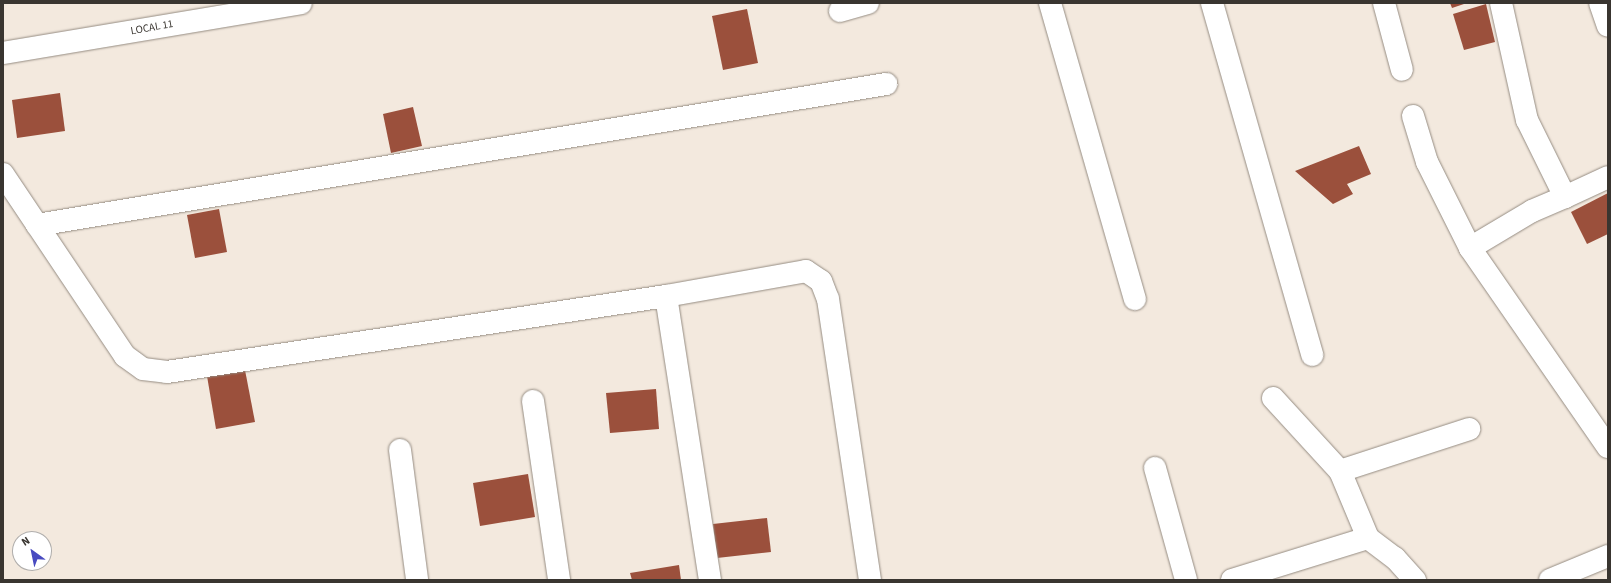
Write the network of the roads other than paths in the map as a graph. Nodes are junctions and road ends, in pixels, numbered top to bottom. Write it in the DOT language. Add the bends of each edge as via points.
graph roads {
  1 [pos="301,3"];
  2 [pos="868,3"];
  3 [pos="1050,3"];
  4 [pos="1212,3"];
  5 [pos="1384,3"];
  6 [pos="1500,3"];
  7 [pos="1600,3"];
  8 [pos="840,11"];
  9 [pos="1608,26"];
  10 [pos="3,53"];
  11 [pos="1402,70"];
  12 [pos="886,84"];
  13 [pos="1413,116"];
  14 [pos="3,174"];
  15 [pos="1608,177"];
  16 [pos="1565,197"];
  17 [pos="37,225"];
  18 [pos="1470,248"];
  19 [pos="666,296"];
  20 [pos="1135,299"];
  21 [pos="1312,355"];
  22 [pos="1272,398"];
  23 [pos="533,401"];
  24 [pos="1469,429"];
  25 [pos="1608,447"];
  26 [pos="400,450"];
  27 [pos="1155,468"];
  28 [pos="1340,471"];
  29 [pos="1368,538"];
  30 [pos="1608,556"];
  31 [pos="417,580"];
  32 [pos="559,580"];
  33 [pos="710,580"];
  34 [pos="870,580"];
  35 [pos="1186,580"];
  36 [pos="1232,580"];
  37 [pos="1415,580"];
  38 [pos="1550,580"];
  1 -- 10 [label="street, LOCAL 11"];
  2 -- 8 [label="street"];
  3 -- 20 [label="street"];
  4 -- 21 [label="street"];
  5 -- 11 [label="street"];
  6 -- 16 [label="street" via="1527,120"];
  7 -- 9 [label="street"];
  12 -- 17 [label="street"];
  13 -- 18 [label="street" via="1427,162"];
  14 -- 17 [label="street"];
  15 -- 16 [label="street"];
  16 -- 18 [label="street" via="1532,211"];
  17 -- 19 [label="street" via="125,356 143,370 167,372"];
  18 -- 25 [label="street"];
  19 -- 33 [label="street"];
  19 -- 34 [label="street" via="806,271 821,281 833,324"];
  22 -- 28 [label="street"];
  23 -- 32 [label="street"];
  24 -- 28 [label="street"];
  26 -- 31 [label="street"];
  27 -- 35 [label="street"];
  28 -- 29 [label="street"];
  29 -- 36 [label="street"];
  29 -- 37 [label="street" via="1395,558"];
  30 -- 38 [label="street"];
}
